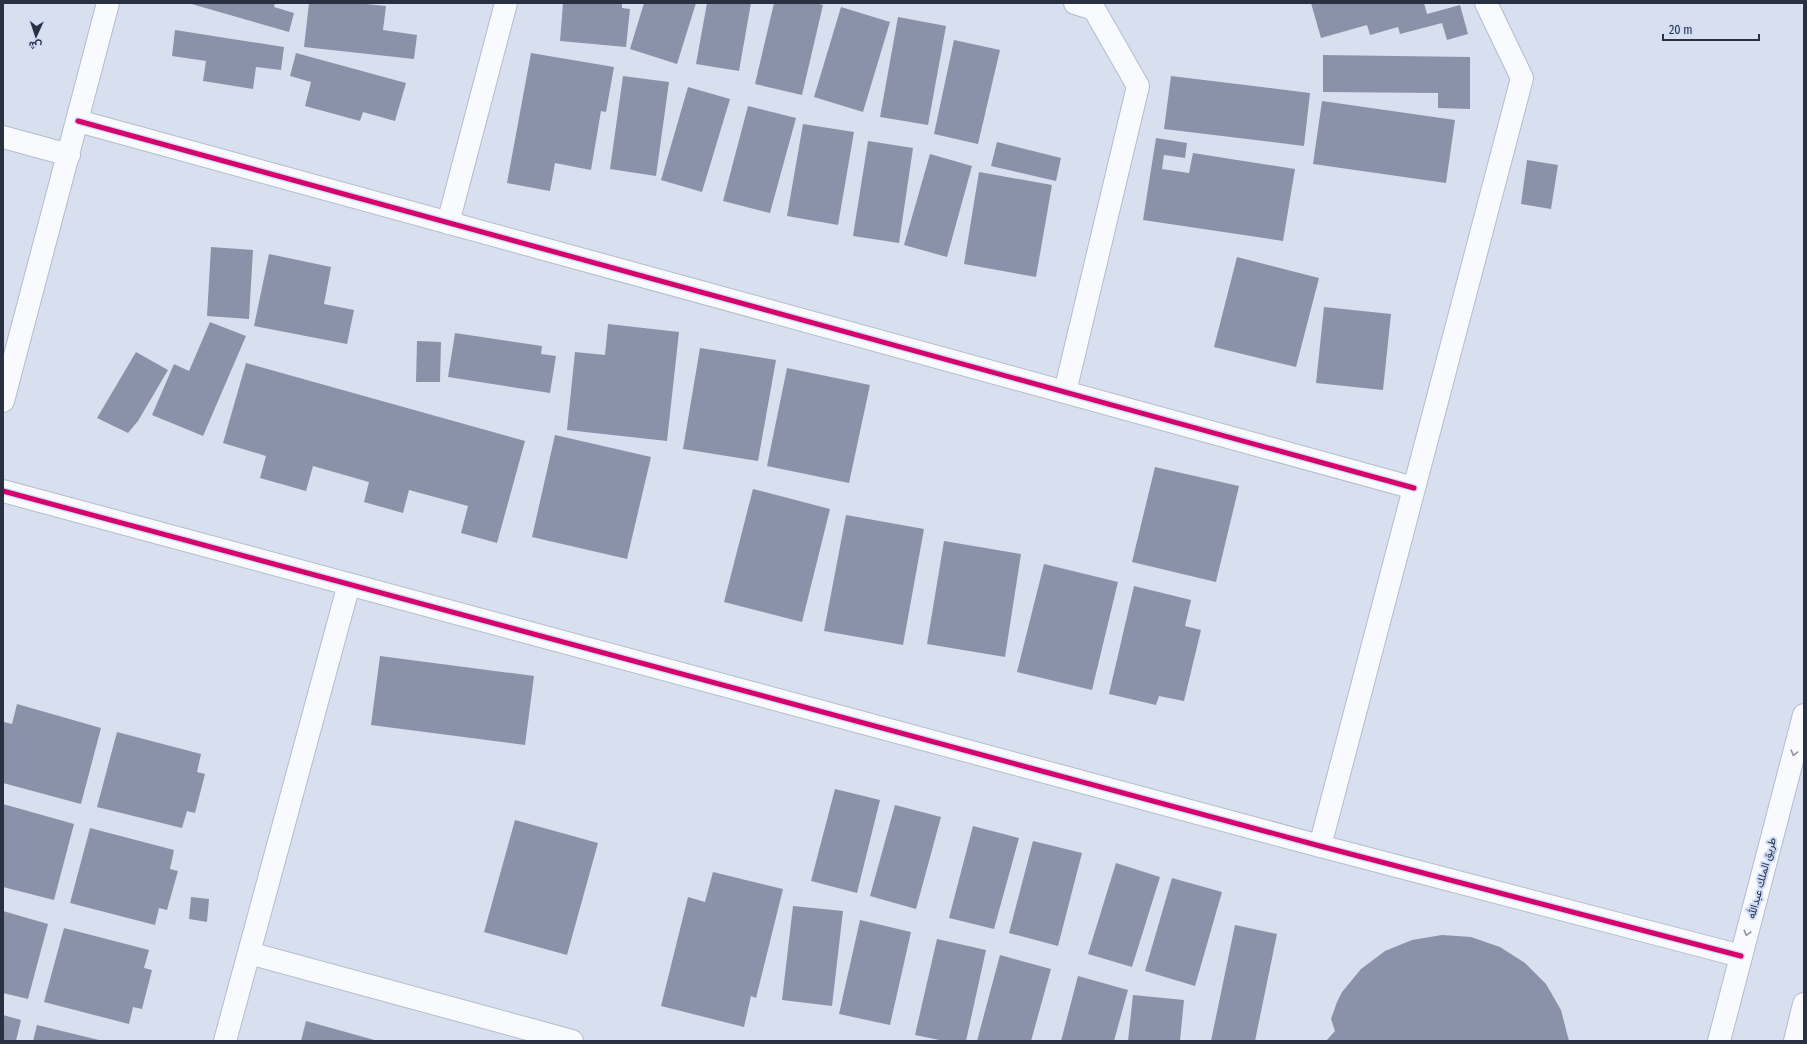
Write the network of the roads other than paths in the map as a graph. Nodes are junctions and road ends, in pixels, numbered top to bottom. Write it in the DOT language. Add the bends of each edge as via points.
graph roads {
  1 [pos="108,3"];
  2 [pos="506,3"];
  3 [pos="1075,3"];
  4 [pos="1486,3"];
  5 [pos="78,121"];
  6 [pos="3,137"];
  7 [pos="69,155"];
  8 [pos="448,223"];
  9 [pos="1065,392"];
  10 [pos="3,402"];
  11 [pos="1414,488"];
  12 [pos="3,491"];
  13 [pos="349,584"];
  14 [pos="1804,715"];
  15 [pos="1320,846"];
  16 [pos="249,952"];
  17 [pos="1741,956"];
  18 [pos="1804,1004"];
  19 [pos="226,1041"];
  20 [pos="572,1041"];
  21 [pos="1719,1041"];
  22 [pos="1795,1041"];
  1 -- 5 [label="street"];
  2 -- 8 [label="street"];
  3 -- 9 [label="street" via="1094,8 1138,86"];
  4 -- 11 [label="street" via="1522,78"];
  5 -- 7 [label="street"];
  5 -- 8 [label="street"];
  6 -- 7 [label="street"];
  7 -- 10 [label="street"];
  8 -- 9 [label="street"];
  9 -- 11 [label="street"];
  11 -- 15 [label="street"];
  12 -- 13 [label="street"];
  13 -- 15 [label="street"];
  13 -- 16 [label="street"];
  14 -- 17 [label="street, طريق الملك عبدالله, one-way"];
  15 -- 17 [label="street"];
  16 -- 19 [label="street"];
  16 -- 20 [label="street"];
  17 -- 21 [label="street, طريق الملك عبدالله"];
  18 -- 22 [label="street"];
}
